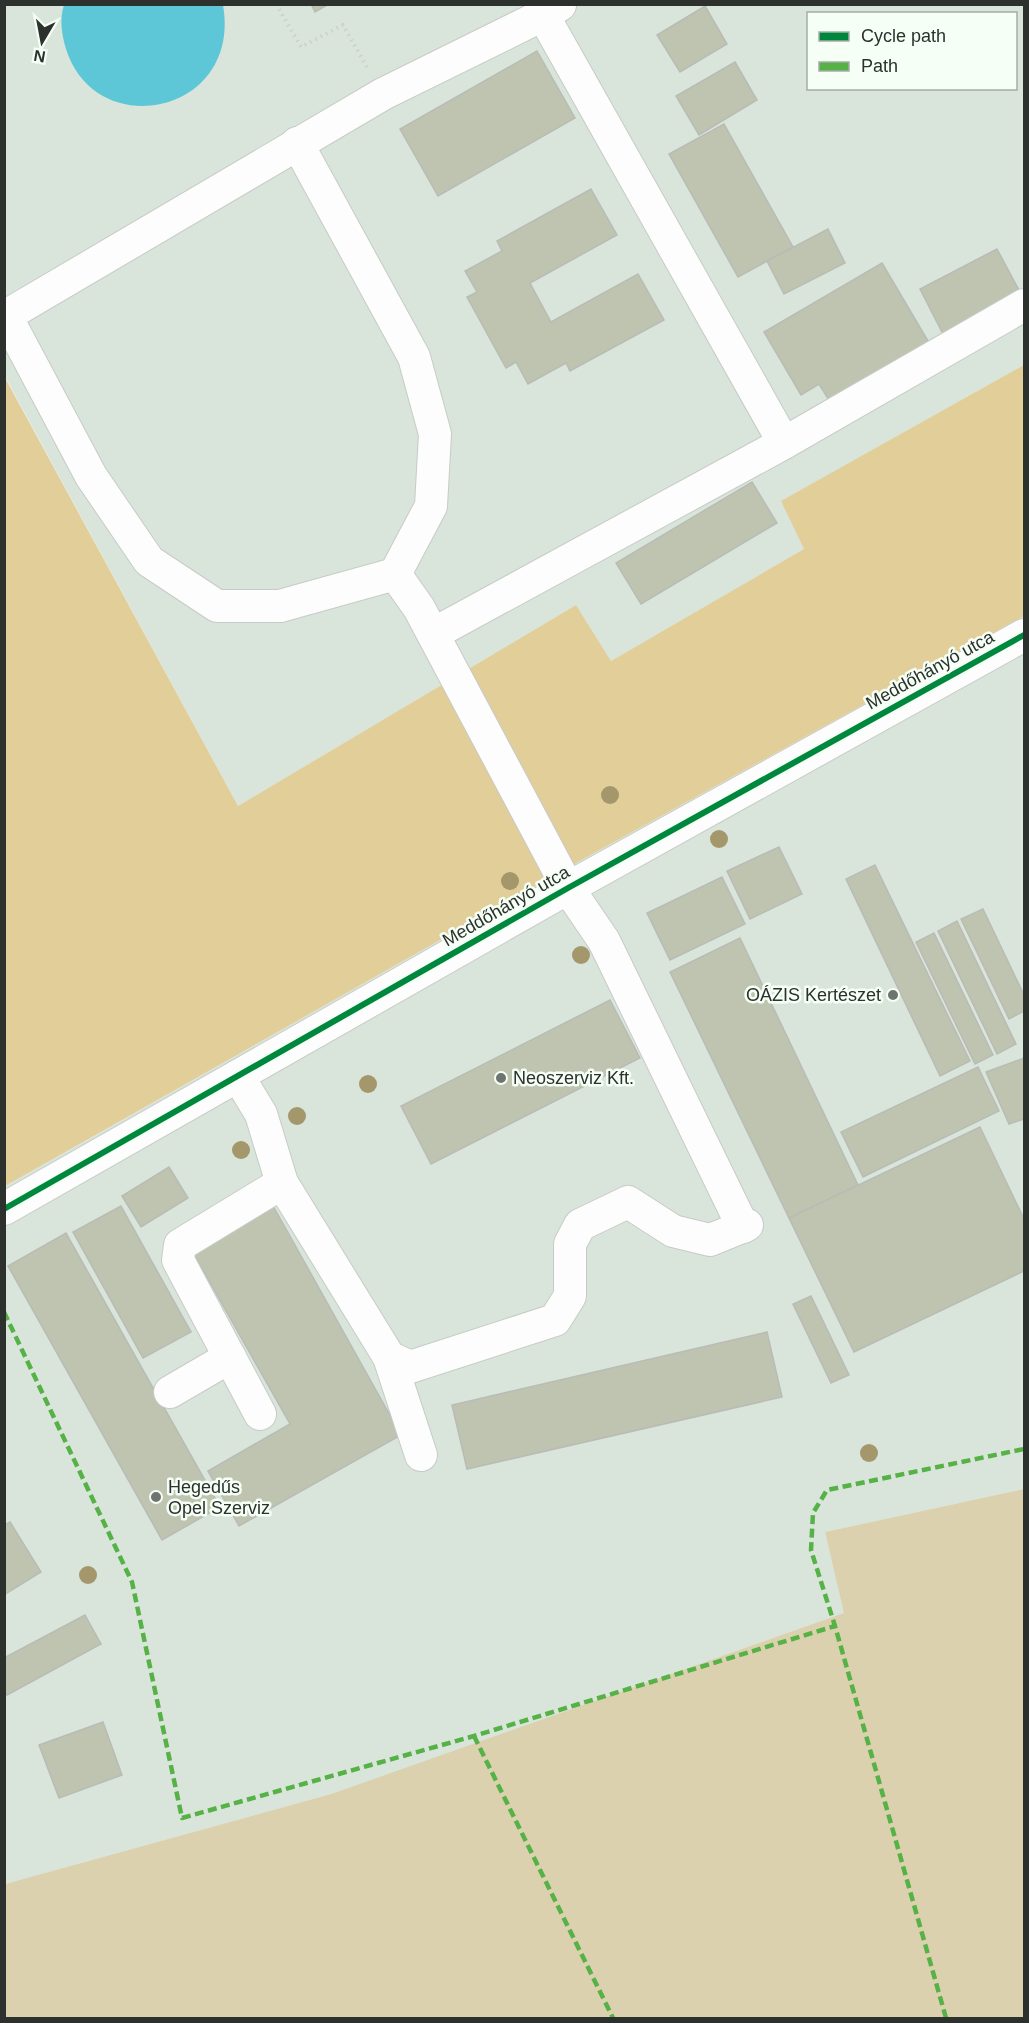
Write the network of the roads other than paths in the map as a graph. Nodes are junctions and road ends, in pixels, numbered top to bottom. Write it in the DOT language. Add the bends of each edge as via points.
graph roads {
  1 [pos="552,10"];
  2 [pos="297,143"];
  3 [pos="1024,305"];
  4 [pos="5,316"];
  5 [pos="784,443"];
  6 [pos="395,574"];
  7 [pos="433,634"];
  8 [pos="1024,635"];
  9 [pos="568,888"];
  10 [pos="238,1076"];
  11 [pos="282,1184"];
  12 [pos="4,1209"];
  13 [pos="230,1357"];
  14 [pos="389,1357"];
  15 [pos="170,1392"];
  16 [pos="260,1414"];
  17 [pos="421,1455"];
  1 -- 2 [label="street" via="383,94"];
  1 -- 5 [label="street"];
  2 -- 4 [label="street"];
  2 -- 6 [label="street" via="414,357 435,434 431,506"];
  3 -- 5 [label="street"];
  4 -- 6 [label="street" via="91,476 149,561 217,606 280,606"];
  5 -- 7 [label="street"];
  6 -- 7 [label="street"];
  7 -- 9 [label="street"];
  8 -- 9 [label="street, Meddőhányó utca"];
  9 -- 10 [label="street, Meddőhányó utca"];
  9 -- 14 [label="street" via="604,941 745,1226 710,1240 673,1231 628,1202 580,1225 570,1244 570,1296 555,1320 410,1367"];
  10 -- 11 [label="street" via="261,1114"];
  10 -- 12 [label="street, Meddőhányó utca"];
  11 -- 13 [label="street" via="180,1245 178,1260"];
  11 -- 14 [label="street"];
  13 -- 15 [label="street"];
  13 -- 16 [label="street"];
  14 -- 17 [label="street"];
}
